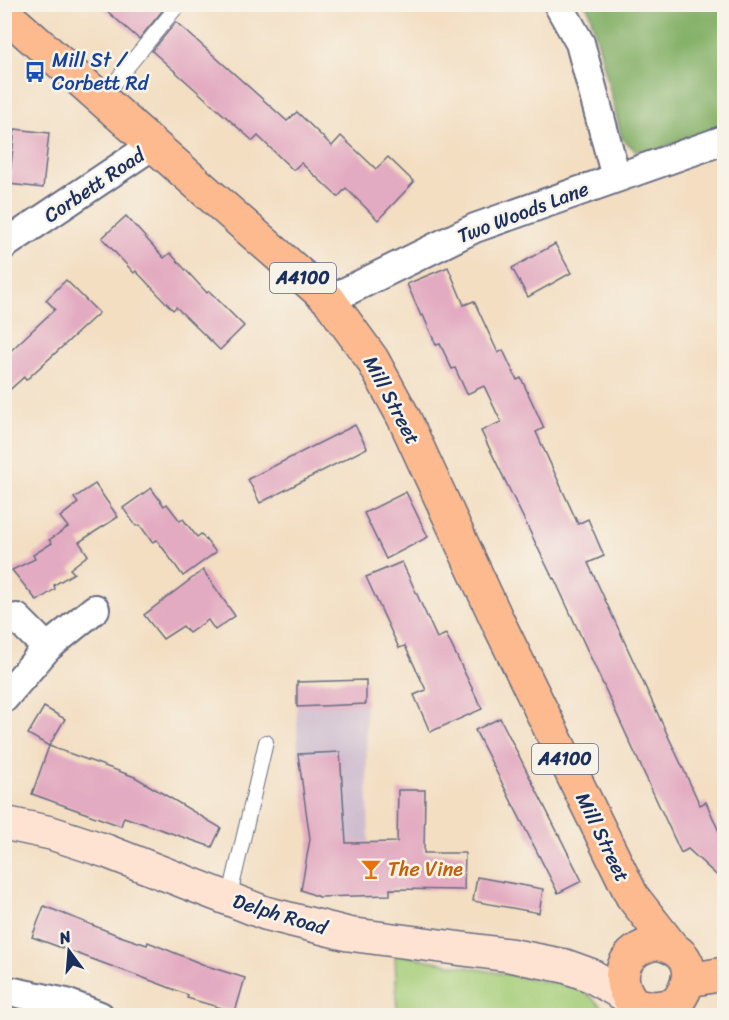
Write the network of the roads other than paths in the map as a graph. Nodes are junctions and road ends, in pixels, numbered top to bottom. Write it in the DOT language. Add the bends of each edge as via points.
graph roads {
  1 [pos="179,4"];
  2 [pos="558,4"];
  3 [pos="4,13"];
  4 [pos="101,99"];
  5 [pos="724,140"];
  6 [pos="153,145"];
  7 [pos="616,177"];
  8 [pos="4,245"];
  9 [pos="329,300"];
  10 [pos="95,609"];
  11 [pos="17,618"];
  12 [pos="47,648"];
  13 [pos="4,698"];
  14 [pos="266,742"];
  15 [pos="4,823"];
  16 [pos="632,896"];
  17 [pos="229,899"];
  18 [pos="671,946"];
  19 [pos="633,953"];
  20 [pos="565,966"];
  21 [pos="724,974"];
  22 [pos="4,990"];
  23 [pos="677,1000"];
  24 [pos="632,1006"];
  25 [pos="100,1016"];
  1 -- 4 [label="lane"];
  2 -- 7 [label="street" via="580,43"];
  3 -- 4 [label="main road, Mill Street / A4100"];
  4 -- 6 [label="main road, Mill Street / A4100"];
  5 -- 7 [label="street, Two Woods Lane"];
  6 -- 8 [label="street, Corbett Road"];
  6 -- 9 [label="main road, Mill Street / A4100"];
  7 -- 9 [label="street, Two Woods Lane" via="475,228"];
  9 -- 16 [label="main road, Mill Street / A4100" via="372,359 404,418"];
  10 -- 12 [label="street"];
  11 -- 12 [label="street"];
  12 -- 13 [label="street"];
  14 -- 17 [label="lane"];
  15 -- 17 [label="main road, Delph Road" via="106,850"];
  16 -- 18 [label="main road, Mill Street / A4100"];
  16 -- 19 [label="main road, Mill Street / A4100"];
  17 -- 20 [label="main road, Delph Road" via="265,913 348,934"];
  18 -- 19 [label="main road" via="644,945"];
  18 -- 23 [label="main road, A4100" via="682,954 689,969"];
  19 -- 20 [label="main road, Delph Road"];
  19 -- 24 [label="main road, A4100" via="622,975"];
  20 -- 24 [label="main road, Delph Road" via="590,975"];
  21 -- 23 [label="main road"];
  22 -- 25 [label="street" via="66,1003"];
  23 -- 24 [label="main road" via="655,1008"];
}
